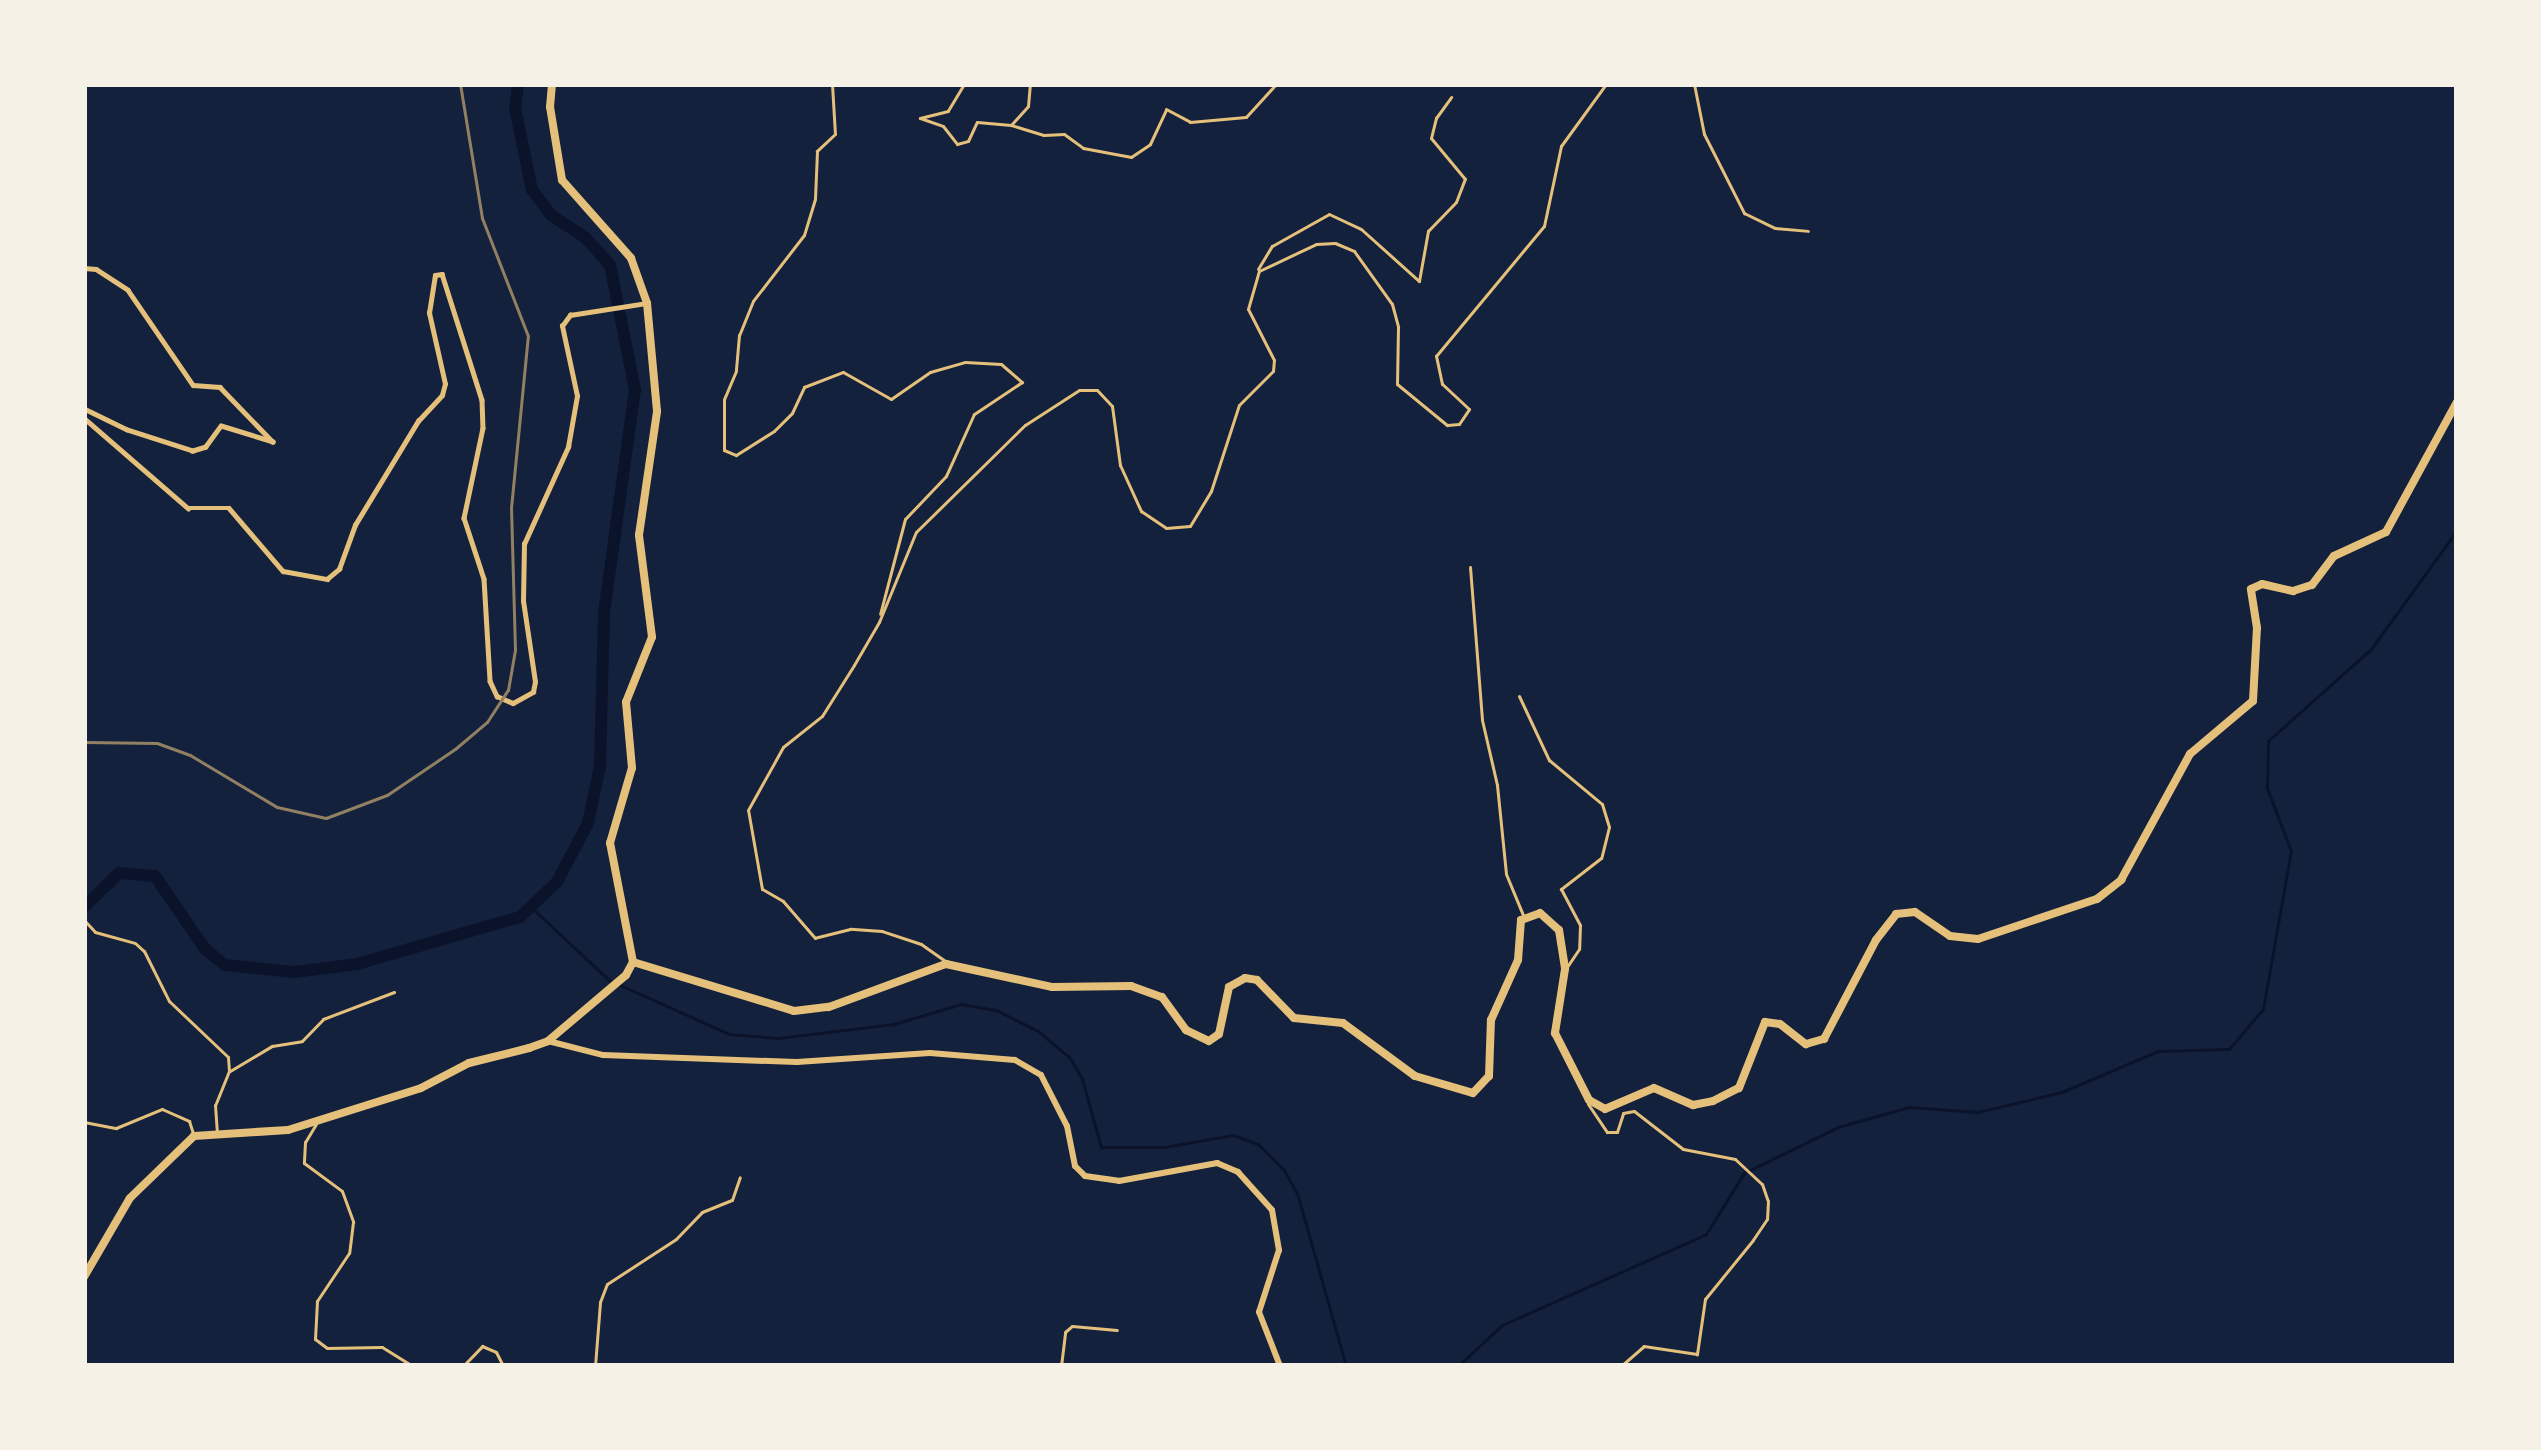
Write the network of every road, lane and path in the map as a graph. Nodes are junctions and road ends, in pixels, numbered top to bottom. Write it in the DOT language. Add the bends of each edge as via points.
graph roads {
  1 [pos="552,84"];
  2 [pos="832,84"];
  3 [pos="964,84"];
  4 [pos="1030,84"];
  5 [pos="1276,84"];
  6 [pos="1606,84"];
  7 [pos="1694,84"];
  8 [pos="1451,97"];
  9 [pos="1012,125"];
  10 [pos="1808,231"];
  11 [pos="84,268"];
  12 [pos="1259,271"];
  13 [pos="647,303"];
  14 [pos="2457,402"];
  15 [pos="84,409"];
  16 [pos="84,418"];
  17 [pos="1470,567"];
  18 [pos="879,622"];
  19 [pos="1519,696"];
  20 [pos="1524,917"];
  21 [pos="86,923"];
  22 [pos="633,962"];
  23 [pos="949,964"];
  24 [pos="1565,969"];
  25 [pos="394,992"];
  26 [pos="548,1041"];
  27 [pos="229,1071"];
  28 [pos="1586,1096"];
  29 [pos="318,1120"];
  30 [pos="84,1122"];
  31 [pos="217,1132"];
  32 [pos="194,1136"];
  33 [pos="740,1177"];
  34 [pos="84,1277"];
  35 [pos="1117,1330"];
  36 [pos="412,1366"];
  37 [pos="464,1366"];
  38 [pos="503,1366"];
  39 [pos="596,1366"];
  40 [pos="1061,1366"];
  41 [pos="1280,1366"];
  42 [pos="1622,1366"];
  1 -- 13 [label="highway" via="562,180 631,258"];
  2 -- 18 [label="street" via="836,134 817,152 804,235 752,301 739,335 724,399 724,450 736,454 774,431 804,386 842,372 891,399 930,372 965,362 1001,364 1022,382 974,414 946,476 905,520"];
  3 -- 9 [label="street" via="948,111 921,121 943,126 957,144 968,141 977,122"];
  4 -- 9 [label="street" via="1028,106"];
  5 -- 9 [label="street" via="1246,117 1190,122 1166,109 1150,144 1131,157"];
  6 -- 12 [label="street" via="1562,146 1544,226 1436,356 1442,384 1468,409 1459,424 1448,425 1397,384 1391,304 1354,251 1316,244"];
  7 -- 10 [label="street" via="1704,134 1744,213 1775,228"];
  8 -- 12 [label="street" via="1431,138 1465,179 1456,202 1428,231 1418,281 1361,229 1329,214 1272,247"];
  11 -- 15 [label="street" via="128,290 193,385 220,387 272,442 221,426 193,451"];
  12 -- 18 [label="street" via="1248,309 1273,371 1239,405 1211,491 1190,526 1166,528 1141,511 1120,465 1112,406 1096,390 1078,390 1024,425 916,532"];
  13 -- 16 [label="street" via="566,316 562,326 575,413 524,544 535,682 513,703 490,681 484,579 464,518 482,400 442,274 435,275 429,313 442,395 418,421 327,579 283,571 229,508 188,508"];
  13 -- 22 [label="highway" via="657,411 639,535 652,637 626,702 632,768 610,843"];
  14 -- 28 [label="highway" via="2386,532 2334,556 2312,586 2251,589 2258,628 2253,701 2191,754 2131,870 2110,891 1969,940 1900,912 1818,1044 1765,1022 1739,1088 1723,1098 1693,1105 1654,1088 1605,1109"];
  17 -- 20 [label="street" via="1482,720 1506,874"];
  18 -- 23 [label="street" via="822,716 783,747 753,794 748,810 762,890 815,938 881,932 921,944"];
  19 -- 24 [label="street" via="1549,760 1602,804 1609,827 1601,859 1562,889 1580,926 1579,949"];
  20 -- 23 [label="highway" via="1518,960 1491,1020 1489,1076 1473,1093 1414,1076 1342,1023 1294,1018 1257,980 1229,987 1219,1034 1209,1041 1142,988 1052,987"];
  20 -- 24 [label="highway" via="1540,913 1556,924"];
  21 -- 27 [label="street" via="144,950 169,1001 219,1047"];
  22 -- 23 [label="highway" via="794,1011 829,1007"];
  22 -- 26 [label="highway"];
  24 -- 28 [label="highway" via="1555,1033"];
  25 -- 27 [label="street" via="323,1019 302,1041 272,1046"];
  26 -- 29 [label="highway"];
  26 -- 41 [label="main road" via="603,1055 1015,1060 1041,1075 1085,1176 1119,1181 1217,1163 1238,1172 1272,1210 1279,1250 1259,1312"];
  27 -- 31 [label="street" via="215,1105"];
  28 -- 42 [label="street" via="1607,1132 1617,1132 1624,1113 1634,1111 1683,1149 1742,1164 1768,1201 1767,1220 1705,1299 1697,1354 1644,1346"];
  29 -- 31 [label="highway" via="289,1130"];
  29 -- 36 [label="street" via="304,1163 342,1191 353,1222 349,1253 317,1301 315,1339 327,1348 382,1347"];
  30 -- 32 [label="street" via="116,1128 162,1109 189,1121"];
  31 -- 32 [label="highway"];
  32 -- 34 [label="highway" via="130,1198"];
  33 -- 39 [label="street" via="732,1200 702,1212 608,1284"];
  35 -- 40 [label="street" via="1072,1326"];
  37 -- 38 [label="street" via="482,1346"];
}
